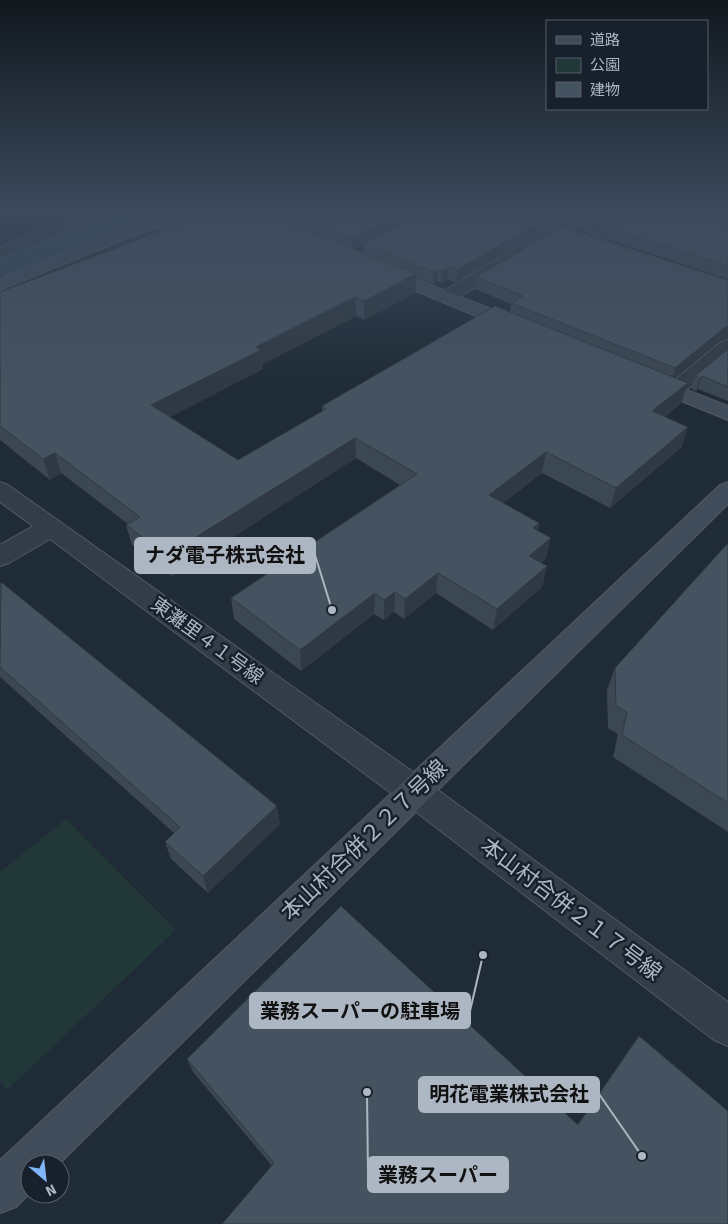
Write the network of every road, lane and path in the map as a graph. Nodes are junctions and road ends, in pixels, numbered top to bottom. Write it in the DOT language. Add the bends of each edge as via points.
graph roads {
  1 [pos="39,269"];
  2 [pos="378,269"];
  3 [pos="492,269"];
  4 [pos="0,285"];
  5 [pos="446,297"];
  6 [pos="537,335"];
  7 [pos="728,346"];
  8 [pos="636,376"];
  9 [pos="673,391"];
  10 [pos="728,414"];
  11 [pos="0,490"];
  12 [pos="728,490"];
  13 [pos="51,527"];
  14 [pos="0,557"];
  15 [pos="414,792"];
  16 [pos="728,1026"];
  17 [pos="0,1191"];
  1 -- 4 [label="street"];
  2 -- 5 [label="street"];
  3 -- 5 [label="street"];
  5 -- 6 [label="street"];
  7 -- 9 [label="street"];
  8 -- 9 [label="street"];
  9 -- 10 [label="street"];
  11 -- 13 [label="street, 東灘里４１号線"];
  12 -- 15 [label="street, 本山村合併２２７号線"];
  13 -- 14 [label="street"];
  13 -- 15 [label="street, 東灘里４１号線"];
  15 -- 16 [label="street, 本山村合併２１７号線"];
  15 -- 17 [label="street, 本山村合併２２７号線"];
}
